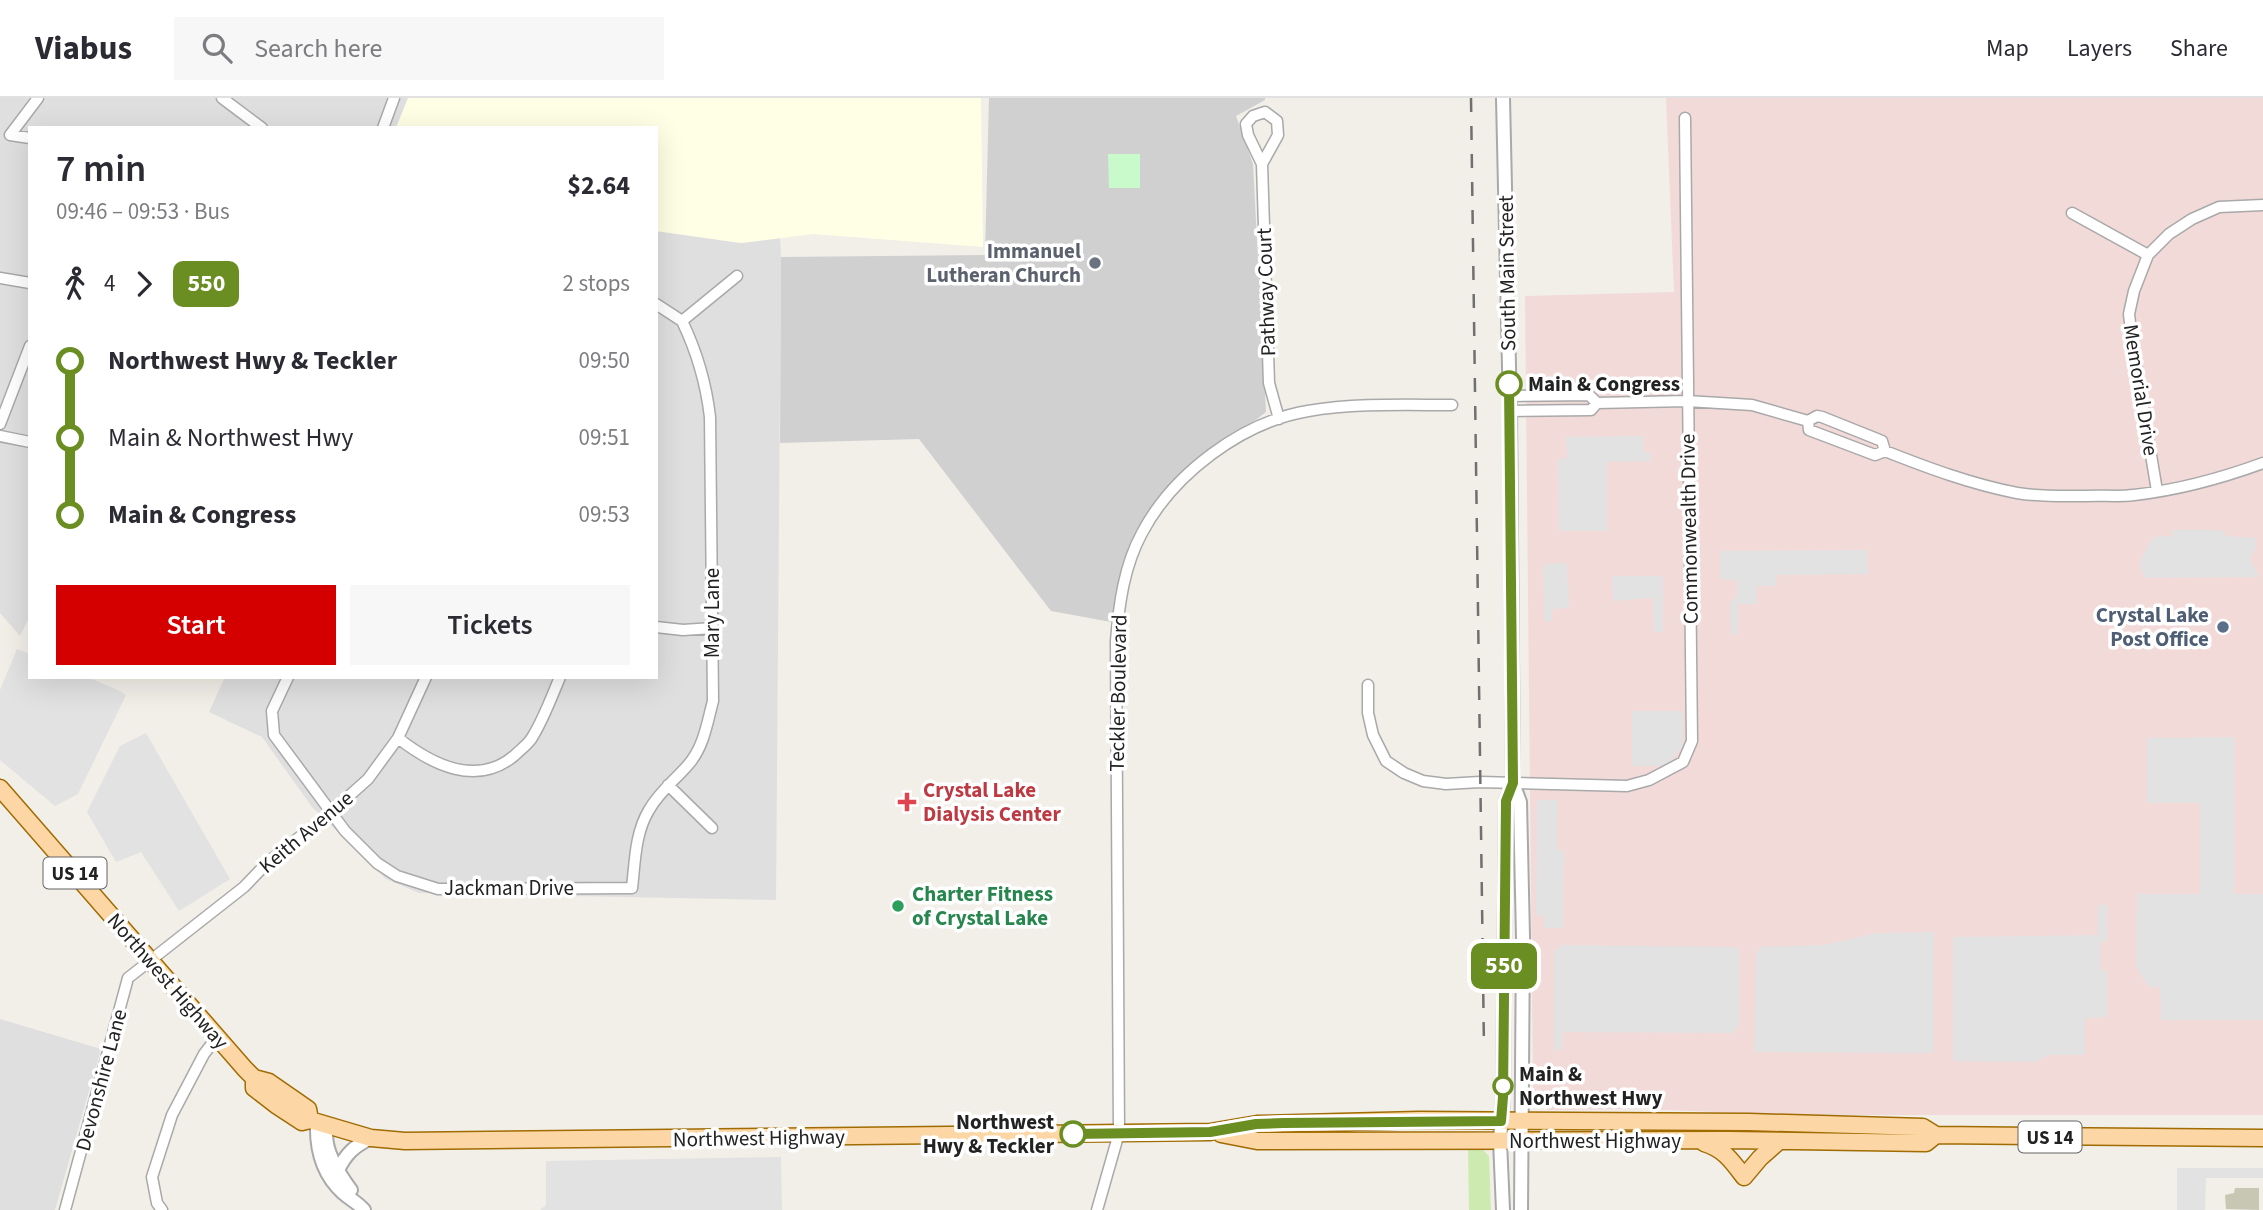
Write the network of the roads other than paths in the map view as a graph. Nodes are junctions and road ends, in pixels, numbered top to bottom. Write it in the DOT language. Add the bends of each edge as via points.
graph roads {
  1 [pos="38,98"];
  2 [pos="222,98"];
  3 [pos="394,98"];
  4 [pos="1503,98"];
  5 [pos="1685,118"];
  6 [pos="259,126"];
  7 [pos="384,126"];
  8 [pos="28,138"];
  9 [pos="1262,164"];
  10 [pos="2263,205"];
  11 [pos="2072,213"];
  12 [pos="2148,256"];
  13 [pos="737,276"];
  14 [pos="0,278"];
  15 [pos="28,283"];
  16 [pos="658,305"];
  17 [pos="682,321"];
  18 [pos="28,351"];
  19 [pos="1510,396"];
  20 [pos="1687,401"];
  21 [pos="1597,403"];
  22 [pos="1452,405"];
  23 [pos="1510,411"];
  24 [pos="1279,419"];
  25 [pos="1808,421"];
  26 [pos="0,424"];
  27 [pos="0,436"];
  28 [pos="28,442"];
  29 [pos="1885,451"];
  30 [pos="2263,463"];
  31 [pos="2157,491"];
  32 [pos="658,627"];
  33 [pos="713,628"];
  34 [pos="287,679"];
  35 [pos="425,679"];
  36 [pos="559,679"];
  37 [pos="1368,685"];
  38 [pos="398,738"];
  39 [pos="1513,783"];
  40 [pos="668,785"];
  41 [pos="0,788"];
  42 [pos="330,813"];
  43 [pos="712,828"];
  44 [pos="632,888"];
  45 [pos="150,959"];
  46 [pos="217,1037"];
  47 [pos="1501,1121"];
  48 [pos="1522,1121"];
  49 [pos="318,1124"];
  50 [pos="1210,1132"];
  51 [pos="1119,1133"];
  52 [pos="1936,1135"];
  53 [pos="370,1138"];
  54 [pos="2263,1138"];
  55 [pos="1500,1141"];
  56 [pos="1522,1141"];
  57 [pos="1696,1141"];
  58 [pos="1778,1142"];
  59 [pos="338,1170"];
  60 [pos="352,1198"];
  61 [pos="65,1210"];
  62 [pos="162,1210"];
  63 [pos="365,1210"];
  64 [pos="1097,1210"];
  65 [pos="1503,1210"];
  66 [pos="1521,1210"];
  1 -- 8 [label="street" via="10,135"];
  2 -- 6 [label="street"];
  3 -- 7 [label="street"];
  4 -- 19 [label="street, South Main Street"];
  5 -- 20 [label="street, Commonwealth Drive"];
  9 -- 9 [label="street, Pathway Court" via="1278,135 1277,121 1265,112 1246,124"];
  9 -- 24 [label="street, Pathway Court" via="1269,383"];
  10 -- 12 [label="street, Memorial Drive" via="2219,208 2192,219"];
  11 -- 12 [label="street"];
  12 -- 31 [label="street, Memorial Drive" via="2129,314"];
  13 -- 17 [label="street"];
  14 -- 15 [label="street"];
  16 -- 17 [label="street"];
  17 -- 33 [label="street, Mary Lane" via="701,369 710,417"];
  18 -- 26 [label="street"];
  19 -- 21 [label="street" via="1590,395"];
  19 -- 23 [label="street, South Main Street"];
  20 -- 21 [label="street"];
  20 -- 25 [label="street" via="1752,405"];
  20 -- 39 [label="street, Commonwealth Drive" via="1692,741 1684,762 1627,786"];
  21 -- 23 [label="street" via="1591,410"];
  22 -- 24 [label="street, Teckler Boulevard" via="1361,406 1307,411"];
  23 -- 39 [label="street, South Main Street"];
  24 -- 51 [label="street, Teckler Boulevard" via="1207,456 1161,504 1142,533 1119,601 1115,693"];
  25 -- 29 [label="street" via="1817,416 1859,432 1882,441"];
  25 -- 29 [label="street" via="1809,430 1875,455"];
  27 -- 28 [label="street"];
  29 -- 31 [label="street" via="1972,483 2019,493 2060,497"];
  30 -- 31 [label="street"];
  32 -- 33 [label="street"];
  33 -- 40 [label="street, Mary Lane" via="713,701 704,739 690,764"];
  34 -- 42 [label="street, Jackman Drive" via="272,711 274,735"];
  35 -- 38 [label="street, Keith Avenue"];
  36 -- 38 [label="street" via="533,737 497,766 458,771 432,761"];
  37 -- 39 [label="street, Commonwealth Drive" via="1368,713 1385,761 1423,781"];
  38 -- 42 [label="street, Keith Avenue" via="368,779"];
  39 -- 47 [label="street, South Main Street" via="1506,801"];
  39 -- 48 [label="street, South Main Street" via="1520,803"];
  40 -- 43 [label="street"];
  40 -- 44 [label="street, Mary Lane" via="641,827"];
  41 -- 45 [label="main road, Northwest Highway / US 14"];
  42 -- 44 [label="street, Jackman Drive" via="377,863 397,876 438,889"];
  42 -- 45 [label="street, Keith Avenue"];
  45 -- 46 [label="main road, Northwest Highway / US 14"];
  45 -- 61 [label="street, Devonshire Lane" via="128,978 124,989"];
  46 -- 49 [label="main road, Northwest Highway / US 14" via="254,1078 269,1082 308,1109"];
  46 -- 62 [label="street" via="172,1115 160,1151 152,1177"];
  47 -- 48 [label="main road, Northwest Highway / US 14"];
  47 -- 50 [label="main road, Northwest Highway / US 14" via="1256,1124"];
  47 -- 55 [label="street, South Main Street"];
  48 -- 52 [label="main road, Northwest Highway / US 14" via="1923,1127"];
  48 -- 56 [label="street, South Main Street"];
  49 -- 53 [label="main road, Northwest Highway / US 14"];
  49 -- 59 [label="street"];
  49 -- 60 [label="street" via="322,1163"];
  50 -- 51 [label="main road, Northwest Highway / US 14"];
  50 -- 55 [label="main road, Northwest Highway / US 14" via="1257,1141"];
  51 -- 53 [label="main road, Northwest Highway / US 14"];
  51 -- 64 [label="street, Teckler Boulevard"];
  52 -- 54 [label="main road, Northwest Highway / US 14"];
  52 -- 58 [label="main road, Northwest Highway / US 14" via="1926,1143"];
  53 -- 59 [label="street" via="344,1156"];
  55 -- 56 [label="main road, Northwest Highway / US 14"];
  55 -- 65 [label="street, South Main Street"];
  56 -- 57 [label="main road, Northwest Highway / US 14"];
  56 -- 66 [label="street, South Main Street"];
  57 -- 58 [label="main road, Northwest Highway / US 14"];
  57 -- 58 [label="main road" via="1717,1147 1744,1177"];
  59 -- 60 [label="street"];
  60 -- 63 [label="street"];
}
